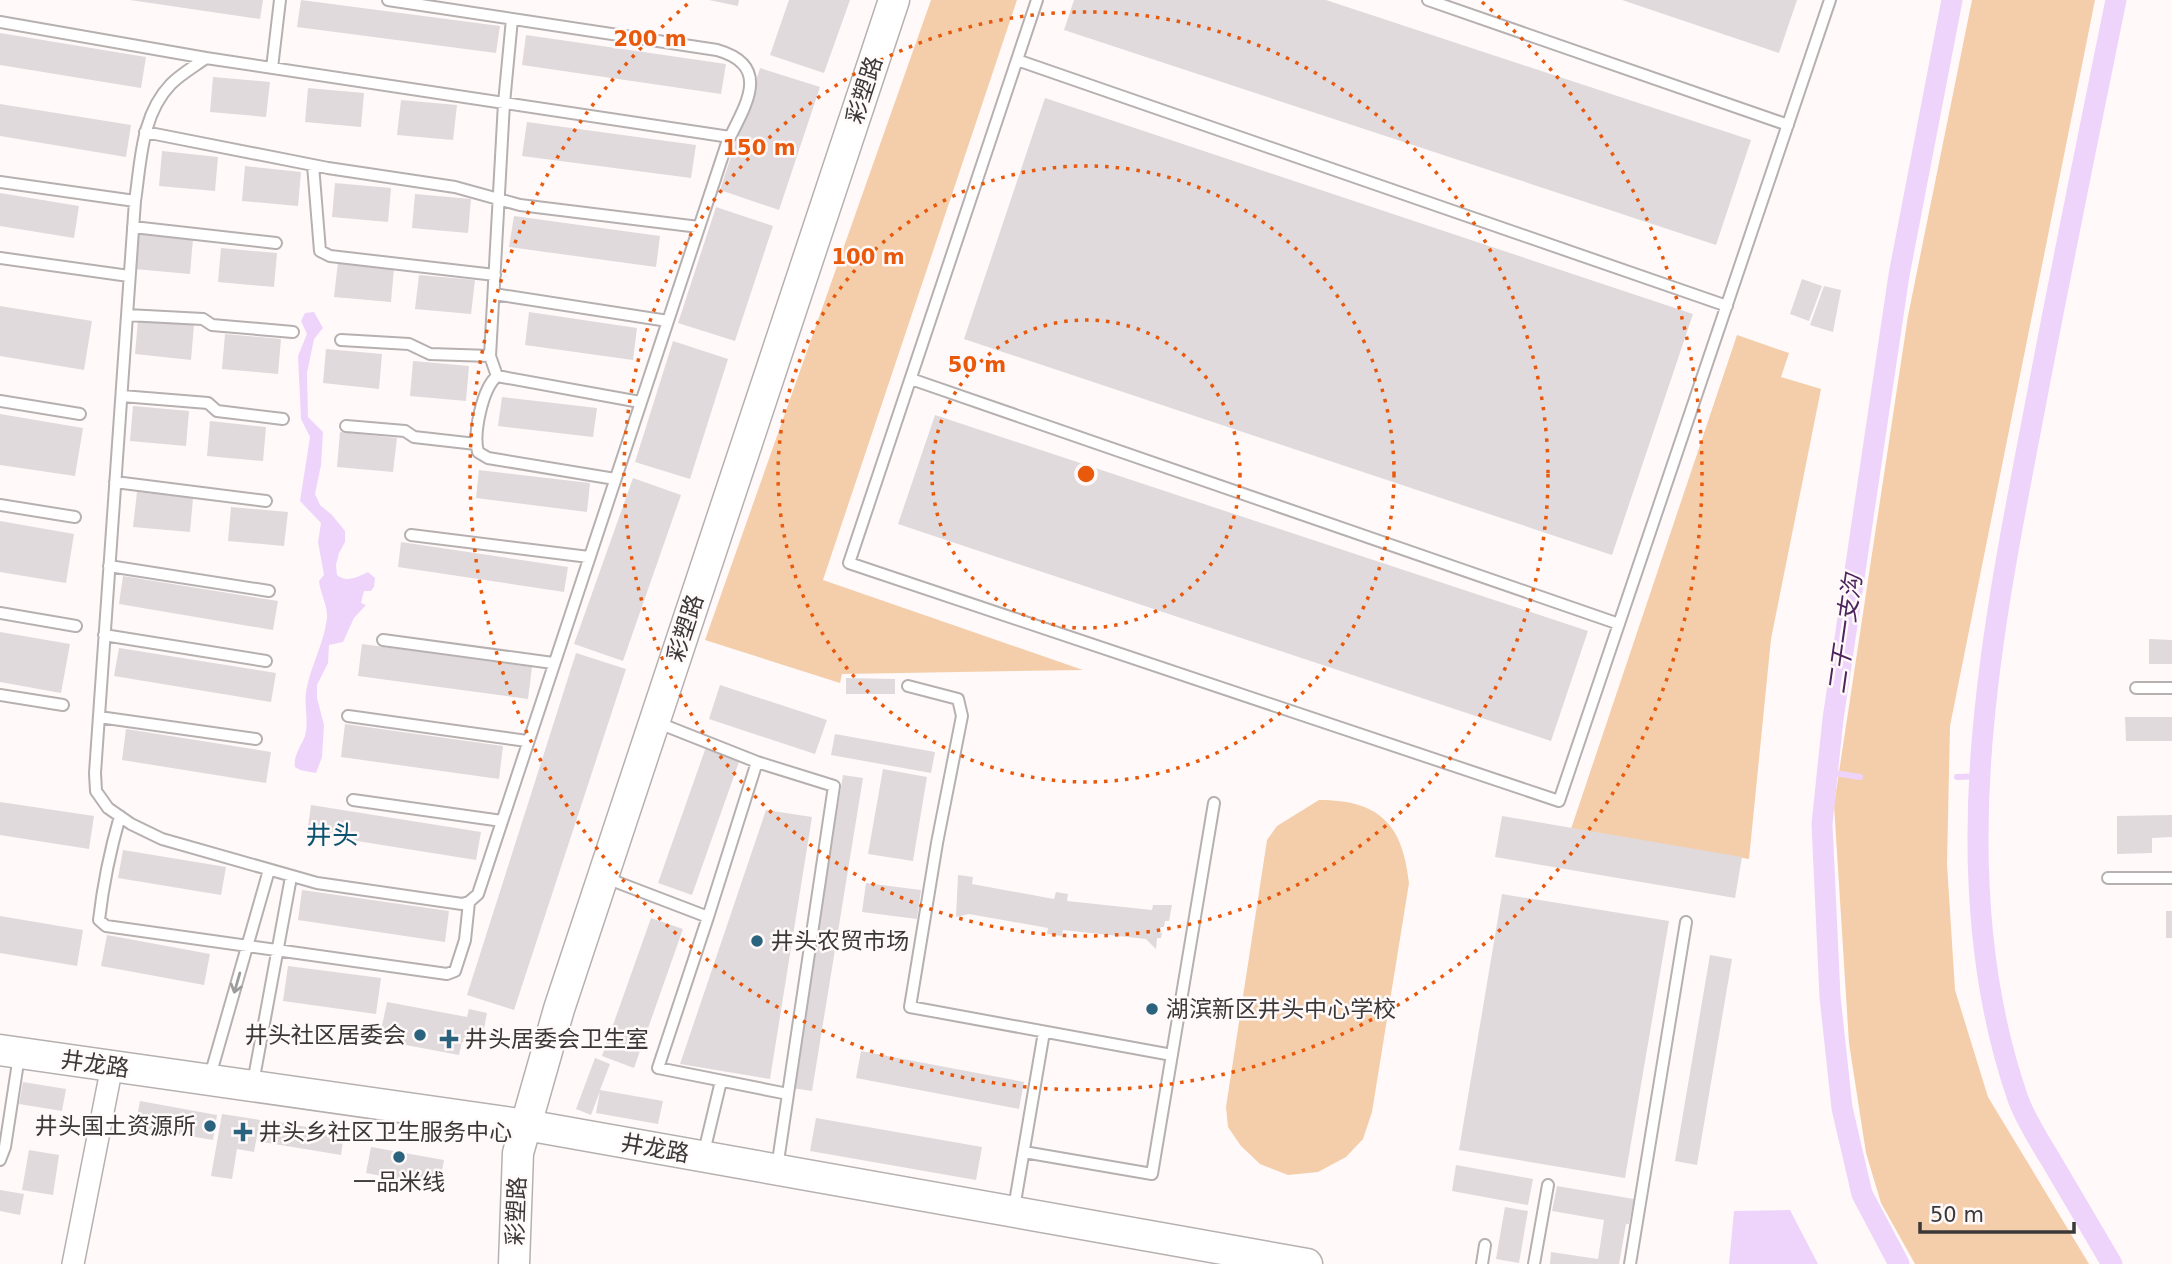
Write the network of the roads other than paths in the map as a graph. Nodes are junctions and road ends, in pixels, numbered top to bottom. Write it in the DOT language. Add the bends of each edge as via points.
graph roads {
  1 [pos="280,0"];
  2 [pos="388,0"];
  3 [pos="894,0"];
  4 [pos="1037,0"];
  5 [pos="1428,0"];
  6 [pos="1830,0"];
  7 [pos="512,19"];
  8 [pos="0,22"];
  9 [pos="206,58"];
  10 [pos="1017,60"];
  11 [pos="272,68"];
  12 [pos="504,103"];
  13 [pos="1788,125"];
  14 [pos="145,132"];
  15 [pos="730,137"];
  16 [pos="313,165"];
  17 [pos="0,182"];
  18 [pos="499,199"];
  19 [pos="135,201"];
  20 [pos="134,227"];
  21 [pos="699,227"];
  22 [pos="276,243"];
  23 [pos="0,258"];
  24 [pos="495,275"];
  25 [pos="129,276"];
  26 [pos="494,293"];
  27 [pos="1727,306"];
  28 [pos="127,315"];
  29 [pos="668,321"];
  30 [pos="293,332"];
  31 [pos="341,340"];
  32 [pos="491,356"];
  33 [pos="497,376"];
  34 [pos="911,379"];
  35 [pos="122,396"];
  36 [pos="0,401"];
  37 [pos="640,402"];
  38 [pos="80,414"];
  39 [pos="283,419"];
  40 [pos="346,426"];
  41 [pos="476,444"];
  42 [pos="615,479"];
  43 [pos="115,482"];
  44 [pos="266,501"];
  45 [pos="0,505"];
  46 [pos="75,517"];
  47 [pos="411,535"];
  48 [pos="589,557"];
  49 [pos="109,566"];
  50 [pos="269,591"];
  51 [pos="0,612"];
  52 [pos="1619,624"];
  53 [pos="76,626"];
  54 [pos="104,635"];
  55 [pos="383,640"];
  56 [pos="266,661"];
  57 [pos="553,663"];
  58 [pos="908,686"];
  59 [pos="2136,688"];
  60 [pos="2172,688"];
  61 [pos="0,695"];
  62 [pos="64,705"];
  63 [pos="348,716"];
  64 [pos="99,717"];
  65 [pos="654,722"];
  66 [pos="256,738"];
  67 [pos="527,741"];
  68 [pos="758,762"];
  69 [pos="353,800"];
  70 [pos="1214,803"];
  71 [pos="120,817"];
  72 [pos="502,821"];
  73 [pos="269,870"];
  74 [pos="292,877"];
  75 [pos="603,877"];
  76 [pos="2108,878"];
  77 [pos="2172,878"];
  78 [pos="469,902"];
  79 [pos="708,917"];
  80 [pos="1686,922"];
  81 [pos="247,947"];
  82 [pos="278,951"];
  83 [pos="1044,1032"];
  84 [pos="10,1052"];
  85 [pos="1172,1055"];
  86 [pos="112,1066"];
  87 [pos="209,1080"];
  88 [pos="721,1081"];
  89 [pos="252,1086"];
  90 [pos="788,1094"];
  91 [pos="526,1125"];
  92 [pos="1024,1152"];
  93 [pos="703,1156"];
  94 [pos="0,1160"];
  95 [pos="777,1169"];
  96 [pos="1548,1185"];
  97 [pos="1014,1211"];
  98 [pos="1485,1245"];
  99 [pos="73,1264"];
  100 [pos="514,1264"];
  101 [pos="1307,1264"];
  102 [pos="1482,1264"];
  103 [pos="1534,1264"];
  104 [pos="1630,1264"];
  1 -- 11 [label="lane"];
  2 -- 7 [label="lane"];
  3 -- 65 [label="street, 彩塑路"];
  4 -- 10 [label="lane"];
  5 -- 13 [label="lane"];
  6 -- 13 [label="lane"];
  7 -- 12 [label="lane"];
  7 -- 15 [label="lane" via="735,55 746,64 751,78 742,114"];
  8 -- 9 [label="lane"];
  9 -- 11 [label="lane"];
  9 -- 14 [label="lane" via="172,83 153,110"];
  10 -- 27 [label="lane"];
  10 -- 34 [label="lane"];
  11 -- 12 [label="lane"];
  12 -- 15 [label="lane"];
  12 -- 18 [label="lane"];
  13 -- 27 [label="lane"];
  14 -- 16 [label="lane"];
  14 -- 19 [label="lane"];
  15 -- 21 [label="lane"];
  16 -- 18 [label="lane" via="456,187"];
  16 -- 24 [label="lane" via="320,251 330,256"];
  17 -- 19 [label="lane"];
  18 -- 21 [label="lane"];
  18 -- 24 [label="lane"];
  19 -- 20 [label="lane"];
  20 -- 22 [label="lane"];
  20 -- 25 [label="lane"];
  21 -- 29 [label="lane"];
  23 -- 25 [label="lane"];
  24 -- 26 [label="lane"];
  25 -- 28 [label="lane"];
  26 -- 29 [label="lane"];
  26 -- 32 [label="lane"];
  27 -- 52 [label="lane"];
  28 -- 30 [label="lane" via="203,319 212,325"];
  28 -- 35 [label="lane"];
  29 -- 37 [label="lane"];
  31 -- 32 [label="lane" via="409,344 430,354"];
  32 -- 33 [label="lane"];
  33 -- 37 [label="lane"];
  33 -- 41 [label="lane" via="489,383"];
  34 -- 52 [label="lane"];
  34 -- 52 [label="lane" via="849,563 1559,802"];
  35 -- 39 [label="lane" via="208,402 217,411"];
  35 -- 43 [label="lane"];
  36 -- 38 [label="lane"];
  37 -- 42 [label="lane"];
  40 -- 41 [label="lane"];
  41 -- 42 [label="lane" via="478,453 488,458"];
  42 -- 48 [label="lane"];
  43 -- 44 [label="lane"];
  43 -- 49 [label="lane"];
  45 -- 46 [label="lane"];
  47 -- 48 [label="lane"];
  48 -- 57 [label="lane"];
  49 -- 50 [label="lane"];
  49 -- 54 [label="lane"];
  51 -- 53 [label="lane"];
  54 -- 56 [label="lane"];
  54 -- 64 [label="lane"];
  55 -- 57 [label="lane"];
  57 -- 67 [label="lane"];
  58 -- 83 [label="lane" via="958,699 962,716 910,1007"];
  59 -- 60 [label="lane"];
  61 -- 62 [label="lane"];
  63 -- 67 [label="lane"];
  64 -- 66 [label="lane"];
  64 -- 71 [label="lane" via="96,791"];
  65 -- 68 [label="lane"];
  65 -- 75 [label="street, 彩塑路"];
  67 -- 72 [label="lane"];
  68 -- 79 [label="lane"];
  68 -- 90 [label="lane" via="834,786"];
  69 -- 72 [label="lane"];
  70 -- 85 [label="lane"];
  71 -- 73 [label="lane" via="162,839"];
  71 -- 81 [label="lane" via="99,920 106,926"];
  72 -- 78 [label="lane" via="478,894"];
  73 -- 74 [label="lane"];
  73 -- 81 [label="lane"];
  74 -- 78 [label="lane"];
  74 -- 82 [label="lane"];
  75 -- 79 [label="lane"];
  75 -- 91 [label="street, 彩塑路"];
  76 -- 77 [label="lane"];
  78 -- 82 [label="lane" via="456,971 447,974"];
  79 -- 88 [label="lane" via="658,1068"];
  80 -- 104 [label="lane"];
  81 -- 82 [label="lane"];
  81 -- 87 [label="lane, one-way"];
  82 -- 89 [label="lane"];
  83 -- 85 [label="lane"];
  83 -- 92 [label="lane"];
  84 -- 86 [label="street, 井龙路"];
  84 -- 94 [label="lane" via="5,1147"];
  85 -- 92 [label="lane" via="1152,1174"];
  86 -- 87 [label="street, 井龙路"];
  86 -- 99 [label="street"];
  87 -- 89 [label="street, 井龙路"];
  88 -- 90 [label="lane"];
  88 -- 93 [label="lane"];
  89 -- 91 [label="street, 井龙路"];
  90 -- 95 [label="lane"];
  91 -- 93 [label="street, 井龙路"];
  91 -- 100 [label="street, 彩塑路" via="518,1153"];
  92 -- 97 [label="lane"];
  93 -- 95 [label="street, 井龙路"];
  95 -- 97 [label="street, 井龙路"];
  96 -- 103 [label="lane"];
  97 -- 101 [label="street, 井龙路"];
  98 -- 102 [label="lane"];
}
